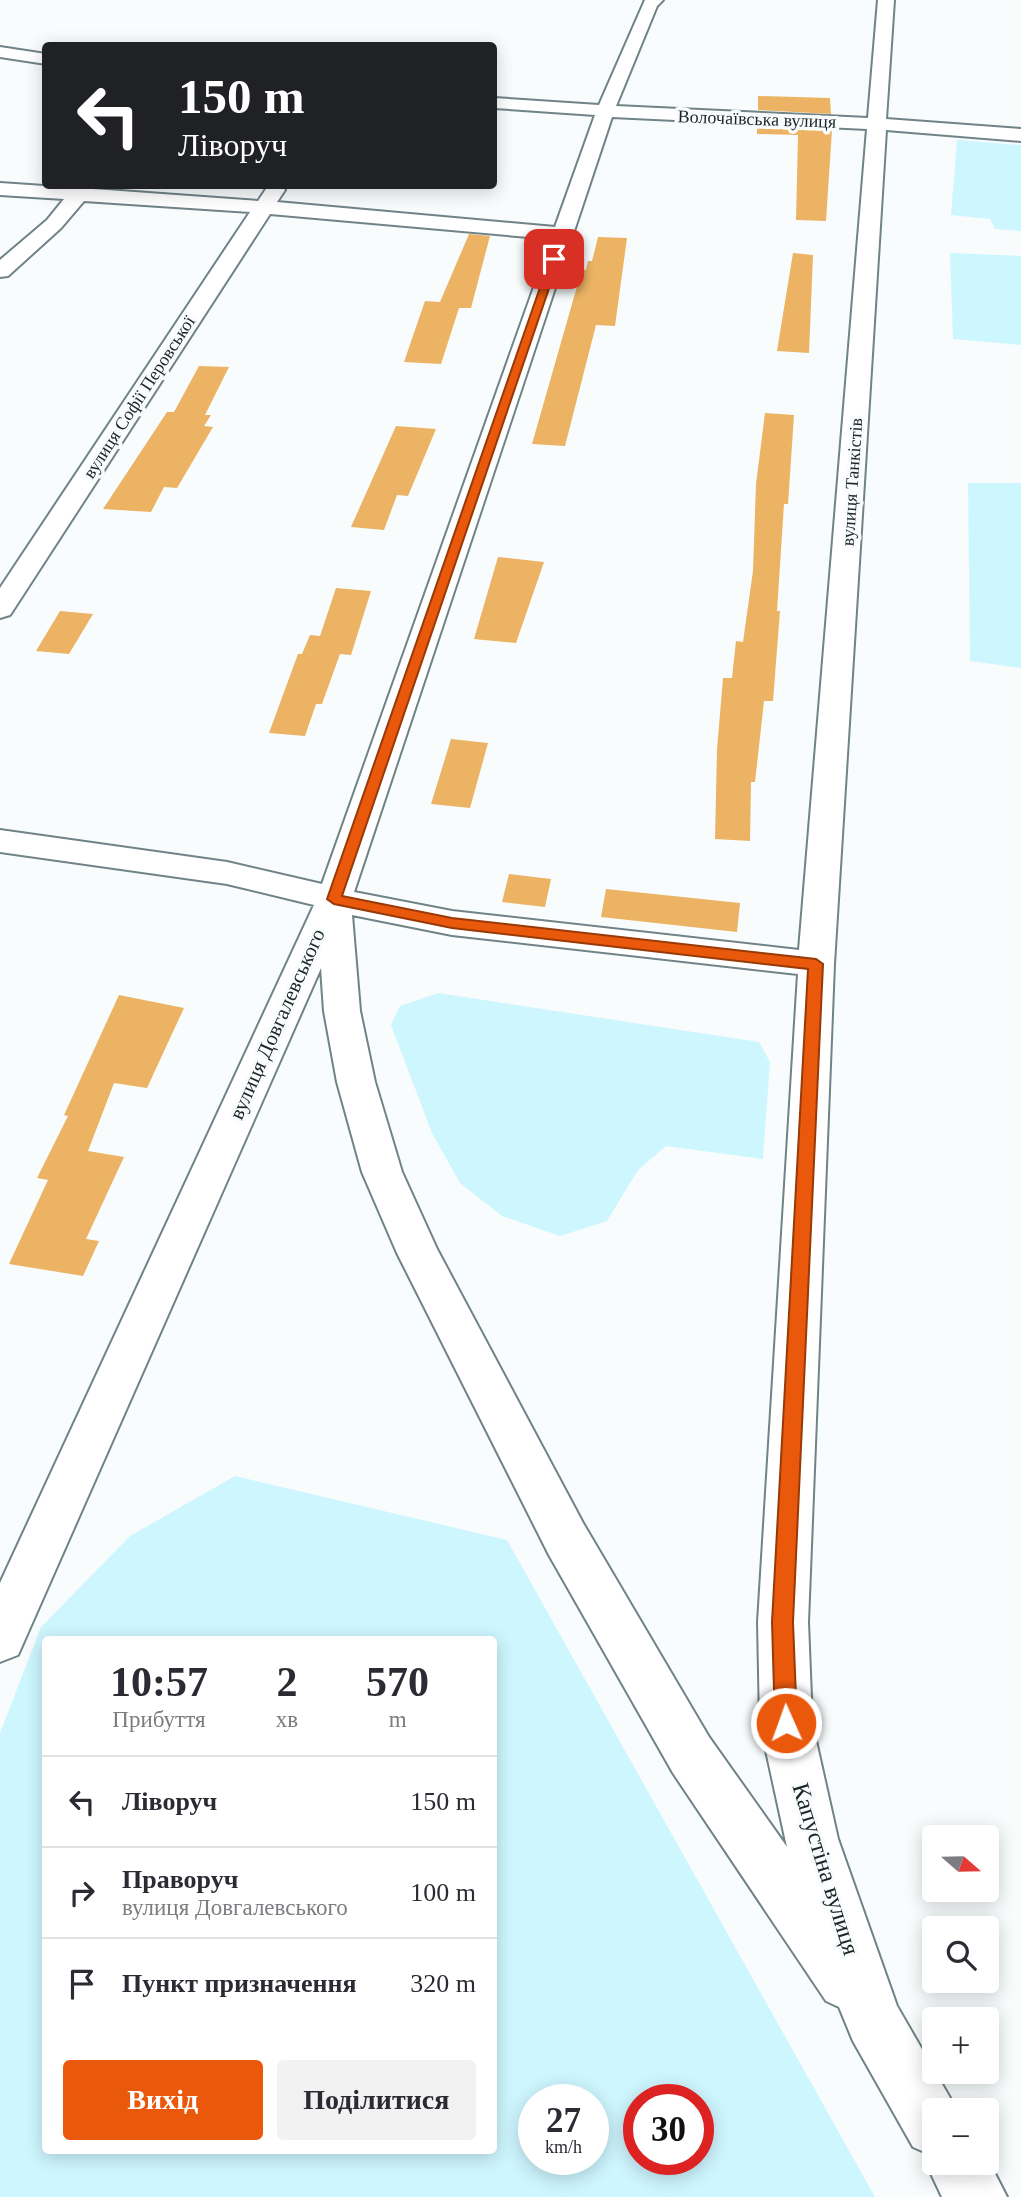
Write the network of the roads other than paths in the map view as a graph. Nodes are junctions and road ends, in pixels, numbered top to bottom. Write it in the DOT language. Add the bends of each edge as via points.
graph roads {
  1 [pos="655,0"];
  2 [pos="886,0"];
  3 [pos="0,52"];
  4 [pos="42,58"];
  5 [pos="497,103"];
  6 [pos="605,112"];
  7 [pos="878,124"];
  8 [pos="1021,135"];
  9 [pos="0,188"];
  10 [pos="276,189"];
  11 [pos="82,190"];
  12 [pos="264,207"];
  13 [pos="563,234"];
  14 [pos="0,271"];
  15 [pos="0,609"];
  16 [pos="0,841"];
  17 [pos="334,899"];
  18 [pos="816,964"];
  19 [pos="0,1638"];
  20 [pos="873,2021"];
  21 [pos="922,2105"];
  22 [pos="963,2175"];
  23 [pos="976,2197"];
  1 -- 6 [label="street, вулиця Довгалевського"];
  2 -- 7 [label="street, вулиця Танкістів"];
  3 -- 4 [label="street"];
  5 -- 6 [label="street, Волочаївська вулиця"];
  6 -- 7 [label="street, Волочаївська вулиця"];
  6 -- 13 [label="street, вулиця Довгалевського"];
  7 -- 8 [label="street, Волочаївська вулиця"];
  7 -- 18 [label="street, вулиця Танкістів"];
  9 -- 11 [label="street"];
  10 -- 12 [label="street, вулиця Софії Перовської"];
  11 -- 12 [label="street"];
  11 -- 14 [label="street" via="54,224"];
  12 -- 13 [label="street"];
  12 -- 15 [label="street, вулиця Софії Перовської"];
  13 -- 17 [label="street, вулиця Довгалевського"];
  16 -- 17 [label="street" via="227,873"];
  17 -- 18 [label="street" via="452,923"];
  17 -- 19 [label="street, вулиця Довгалевського"];
  17 -- 20 [label="street" via="342,1011 355,1082 382,1172 418,1253 566,1539 691,1755"];
  18 -- 20 [label="street, Капустіна вулиця" via="783,1622 786,1723 811,1839"];
  20 -- 21 [label="street, Капустіна вулиця"];
  22 -- 23 [label="street"];
}
